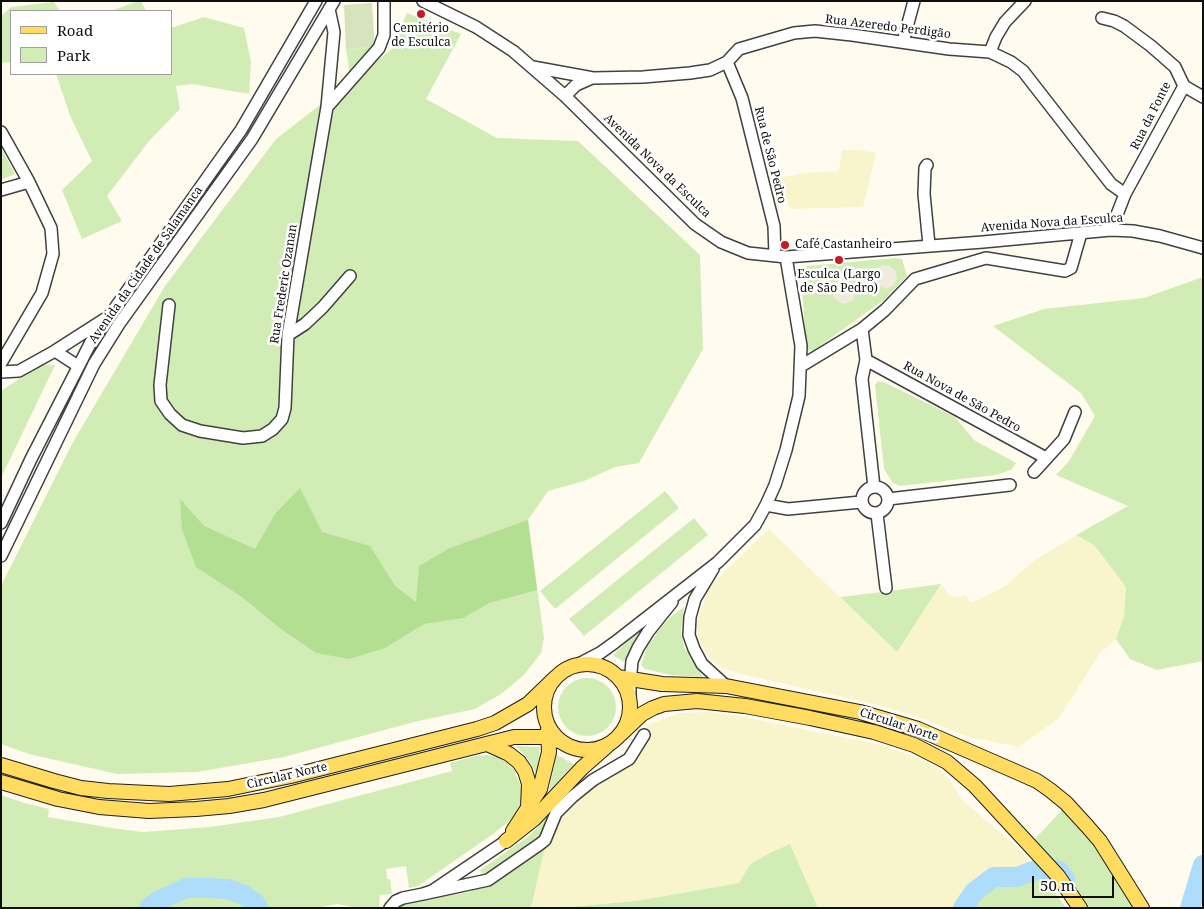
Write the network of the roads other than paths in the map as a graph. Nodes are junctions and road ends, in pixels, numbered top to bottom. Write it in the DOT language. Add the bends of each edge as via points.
graph roads {
  1 [pos="316,1"];
  2 [pos="384,1"];
  3 [pos="422,1"];
  4 [pos="914,1"];
  5 [pos="1025,1"];
  6 [pos="331,5"];
  7 [pos="1102,18"];
  8 [pos="904,42"];
  9 [pos="990,52"];
  10 [pos="727,62"];
  11 [pos="531,66"];
  12 [pos="594,78"];
  13 [pos="1184,86"];
  14 [pos="565,96"];
  15 [pos="1203,96"];
  16 [pos="328,107"];
  17 [pos="1,132"];
  18 [pos="927,165"];
  19 [pos="29,182"];
  20 [pos="1,190"];
  21 [pos="1126,194"];
  22 [pos="1111,230"];
  23 [pos="1081,233"];
  24 [pos="982,242"];
  25 [pos="929,246"];
  26 [pos="1203,248"];
  27 [pos="780,257"];
  28 [pos="981,260"];
  29 [pos="350,276"];
  30 [pos="169,304"];
  31 [pos="109,316"];
  32 [pos="862,328"];
  33 [pos="288,335"];
  34 [pos="55,351"];
  35 [pos="866,360"];
  36 [pos="1,363"];
  37 [pos="78,366"];
  38 [pos="801,366"];
  39 [pos="1,372"];
  40 [pos="1074,412"];
  41 [pos="1046,458"];
  42 [pos="1034,472"];
  43 [pos="1010,485"];
  44 [pos="874,487"];
  45 [pos="888,499"];
  46 [pos="861,502"];
  47 [pos="766,505"];
  48 [pos="877,514"];
  49 [pos="1,523"];
  50 [pos="1,556"];
  51 [pos="718,562"];
  52 [pos="686,586"];
  53 [pos="886,588"];
  54 [pos="577,665"];
  55 [pos="556,677"];
  56 [pos="624,678"];
  57 [pos="726,686"];
  58 [pos="547,723"];
  59 [pos="644,735"];
  60 [pos="549,737"];
  61 [pos="616,738"];
  62 [pos="564,743"];
  63 [pos="488,744"];
  64 [pos="1,765"];
  65 [pos="1,782"];
  66 [pos="527,810"];
  67 [pos="506,842"];
  68 [pos="472,864"];
  69 [pos="477,882"];
  70 [pos="423,894"];
  71 [pos="390,908"];
  72 [pos="1080,908"];
  73 [pos="1142,908"];
  1 -- 31 [label="street, Avenida da Cidade de Salamanca" via="241,130"];
  2 -- 16 [label="street" via="384,35 379,48"];
  3 -- 11 [label="street, Avenida Nova da Esculca" via="489,34"];
  4 -- 8 [label="street"];
  5 -- 9 [label="street" via="1005,22"];
  6 -- 16 [label="street, Rua Frederic Ozanan" via="334,32"];
  6 -- 50 [label="street, Avenida da Cidade de Salamanca" via="252,139 119,324 94,364"];
  7 -- 13 [label="street, Rua da Fonte" via="1124,26 1151,46 1174,67"];
  8 -- 9 [label="street, Rua Azeredo Perdigão"];
  8 -- 10 [label="street, Rua Azeredo Perdigão" via="815,31 794,33 739,49"];
  9 -- 21 [label="street, Rua Azeredo Perdigão" via="1023,71 1111,184"];
  10 -- 12 [label="street, Rua Azeredo Perdigão" via="710,70 690,73"];
  10 -- 27 [label="street, Rua de São Pedro" via="742,98"];
  11 -- 12 [label="street"];
  11 -- 14 [label="street, Avenida Nova da Esculca"];
  12 -- 14 [label="street" via="576,85"];
  13 -- 15 [label="street"];
  13 -- 21 [label="street, Rua da Fonte"];
  14 -- 27 [label="street, Avenida Nova da Esculca" via="695,224 721,242 748,253"];
  16 -- 33 [label="street, Rua Frederic Ozanan"];
  17 -- 19 [label="street"];
  18 -- 25 [label="street" via="924,194"];
  19 -- 20 [label="street"];
  19 -- 36 [label="street" via="51,228 53,254 42,293"];
  21 -- 22 [label="street, Rua da Fonte"];
  22 -- 23 [label="street, Avenida Nova da Esculca"];
  22 -- 26 [label="street, Avenida Nova da Esculca" via="1160,236"];
  23 -- 24 [label="street, Avenida Nova da Esculca"];
  23 -- 28 [label="street" via="1071,268 1065,271 986,258"];
  24 -- 25 [label="street, Avenida Nova da Esculca"];
  24 -- 28 [label="street"];
  25 -- 27 [label="street, Avenida Nova da Esculca"];
  27 -- 38 [label="street, Rua de São Pedro" via="801,346"];
  28 -- 32 [label="street" via="915,279"];
  29 -- 33 [label="street" via="323,307"];
  30 -- 33 [label="street, Rua Frederic Ozanan" via="161,401 182,425 200,431 243,438 262,436 273,429 282,419 285,408"];
  31 -- 34 [label="street"];
  31 -- 37 [label="street, Avenida da Cidade de Salamanca"];
  32 -- 35 [label="street"];
  32 -- 38 [label="street"];
  34 -- 37 [label="street"];
  34 -- 39 [label="street" via="19,371"];
  35 -- 41 [label="street, Rua Nova de São Pedro"];
  35 -- 44 [label="street" via="862,379"];
  37 -- 49 [label="street, Avenida da Cidade de Salamanca"];
  38 -- 47 [label="street, Rua de São Pedro" via="799,396 786,450"];
  40 -- 41 [label="street" via="1064,438"];
  41 -- 42 [label="street"];
  43 -- 45 [label="street"];
  44 -- 45 [label="street" via="882,489"];
  44 -- 46 [label="street" via="863,493"];
  45 -- 48 [label="street" via="886,507"];
  46 -- 47 [label="street" via="788,509"];
  46 -- 48 [label="street" via="865,510"];
  47 -- 51 [label="street, Rua de São Pedro" via="756,526"];
  48 -- 53 [label="street"];
  51 -- 52 [label="street, Rua de São Pedro"];
  51 -- 57 [label="street" via="695,599 689,635 702,664"];
  52 -- 54 [label="street" via="607,648"];
  52 -- 56 [label="street" via="648,632"];
  54 -- 55 [label="main road"];
  54 -- 56 [label="main road" via="598,665"];
  55 -- 58 [label="main road" via="545,699"];
  55 -- 64 [label="main road, Circular Norte" via="528,704 486,726 228,789 169,794 108,791 81,788"];
  56 -- 57 [label="main road, Circular Norte" via="662,684"];
  56 -- 61 [label="main road" via="630,708 627,723"];
  57 -- 73 [label="main road, Circular Norte" via="860,712 918,729 1036,781 1066,803 1100,841"];
  58 -- 60 [label="main road"];
  58 -- 62 [label="main road"];
  59 -- 69 [label="street" via="629,759 593,780 556,813 545,840 488,880"];
  60 -- 62 [label="main road, Circular Norte"];
  60 -- 63 [label="main road, Circular Norte" via="514,737"];
  60 -- 66 [label="main road" via="544,778"];
  61 -- 62 [label="main road" via="601,748 588,750"];
  61 -- 67 [label="main road, Circular Norte" via="582,768 534,819"];
  61 -- 72 [label="main road, Circular Norte" via="653,708 697,701 810,718 914,745 954,767 975,786 1058,876"];
  63 -- 65 [label="main road, Circular Norte" via="264,800 212,808 150,811 99,807 58,800"];
  63 -- 66 [label="main road" via="509,754 525,771 529,784"];
  66 -- 67 [label="main road"];
  67 -- 68 [label="street"];
  68 -- 69 [label="street" via="469,876"];
  68 -- 70 [label="street"];
  69 -- 70 [label="street"];
  70 -- 71 [label="street" via="396,900"];
}
